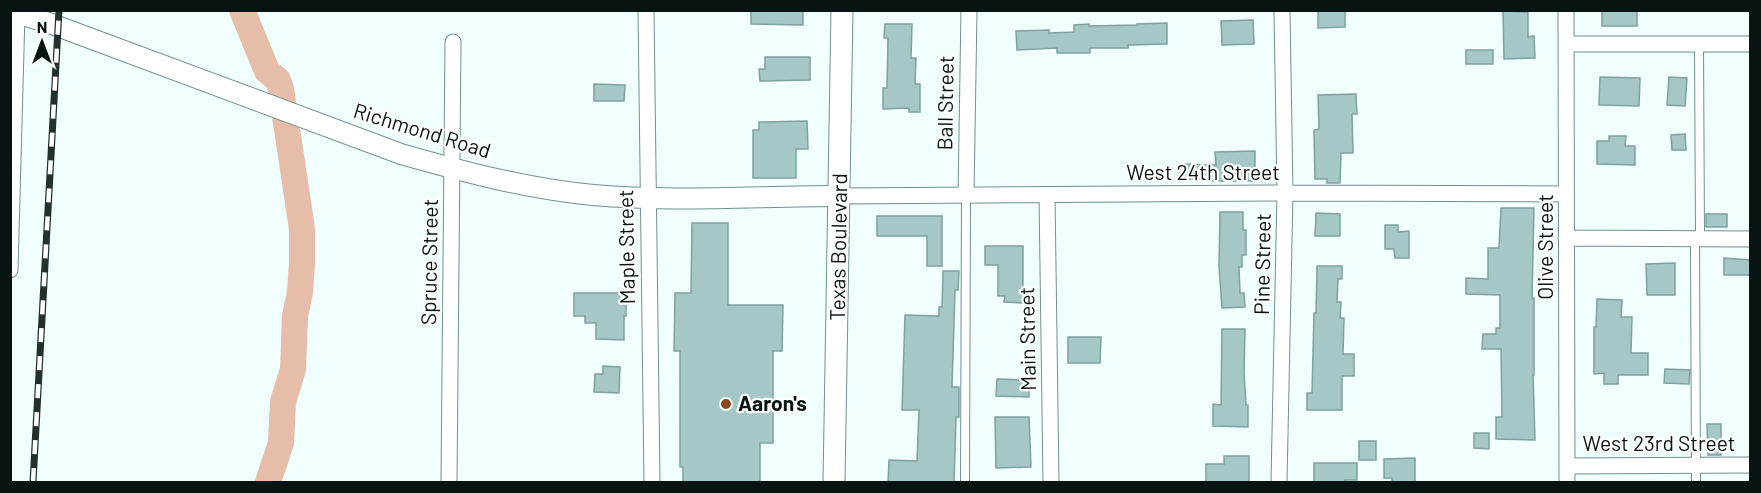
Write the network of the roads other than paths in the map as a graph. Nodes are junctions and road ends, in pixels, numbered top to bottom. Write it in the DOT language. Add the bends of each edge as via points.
graph roads {
  1 [pos="646,10"];
  2 [pos="842,10"];
  3 [pos="969,10"];
  4 [pos="1282,10"];
  5 [pos="1566,10"];
  6 [pos="14,12"];
  7 [pos="453,42"];
  8 [pos="1566,44"];
  9 [pos="1699,44"];
  10 [pos="1750,44"];
  11 [pos="452,168"];
  12 [pos="1285,193"];
  13 [pos="1566,194"];
  14 [pos="1047,195"];
  15 [pos="840,196"];
  16 [pos="966,196"];
  17 [pos="647,198"];
  18 [pos="1566,238"];
  19 [pos="1698,239"];
  20 [pos="1750,239"];
  21 [pos="10,270"];
  22 [pos="1696,465"];
  23 [pos="1750,465"];
  24 [pos="1567,466"];
  25 [pos="449,483"];
  26 [pos="652,483"];
  27 [pos="834,483"];
  28 [pos="965,483"];
  29 [pos="1051,483"];
  30 [pos="1279,483"];
  31 [pos="1567,483"];
  32 [pos="1696,483"];
  1 -- 17 [label="street, Maple Street"];
  2 -- 15 [label="main road, Texas Boulevard"];
  3 -- 16 [label="street, Ball Street"];
  4 -- 12 [label="street, Pine Street"];
  5 -- 8 [label="street, Olive Street"];
  6 -- 11 [label="street, Richmond Road" via="401,154"];
  6 -- 21 [label="street"];
  7 -- 11 [label="street, Spruce Street"];
  8 -- 9 [label="street"];
  8 -- 13 [label="street, Olive Street"];
  9 -- 10 [label="street"];
  9 -- 19 [label="lane"];
  11 -- 17 [label="street, Richmond Road" via="549,189"];
  11 -- 25 [label="street, Spruce Street"];
  12 -- 13 [label="street, West 24th Street"];
  12 -- 14 [label="street, West 24th Street"];
  12 -- 30 [label="street, Pine Street"];
  13 -- 18 [label="street, Olive Street"];
  14 -- 16 [label="street, West 24th Street"];
  14 -- 29 [label="street, Main Street"];
  15 -- 16 [label="street, West 24th Street"];
  15 -- 17 [label="street, Richmond Road"];
  15 -- 27 [label="main road, Texas Boulevard"];
  16 -- 28 [label="lane"];
  17 -- 26 [label="street, Maple Street"];
  18 -- 19 [label="street"];
  18 -- 24 [label="street, Olive Street"];
  19 -- 20 [label="street"];
  19 -- 22 [label="lane"];
  22 -- 23 [label="street, West 23rd Street"];
  22 -- 24 [label="street, West 23rd Street"];
  22 -- 32 [label="lane"];
  24 -- 31 [label="street, Olive Street"];
}
